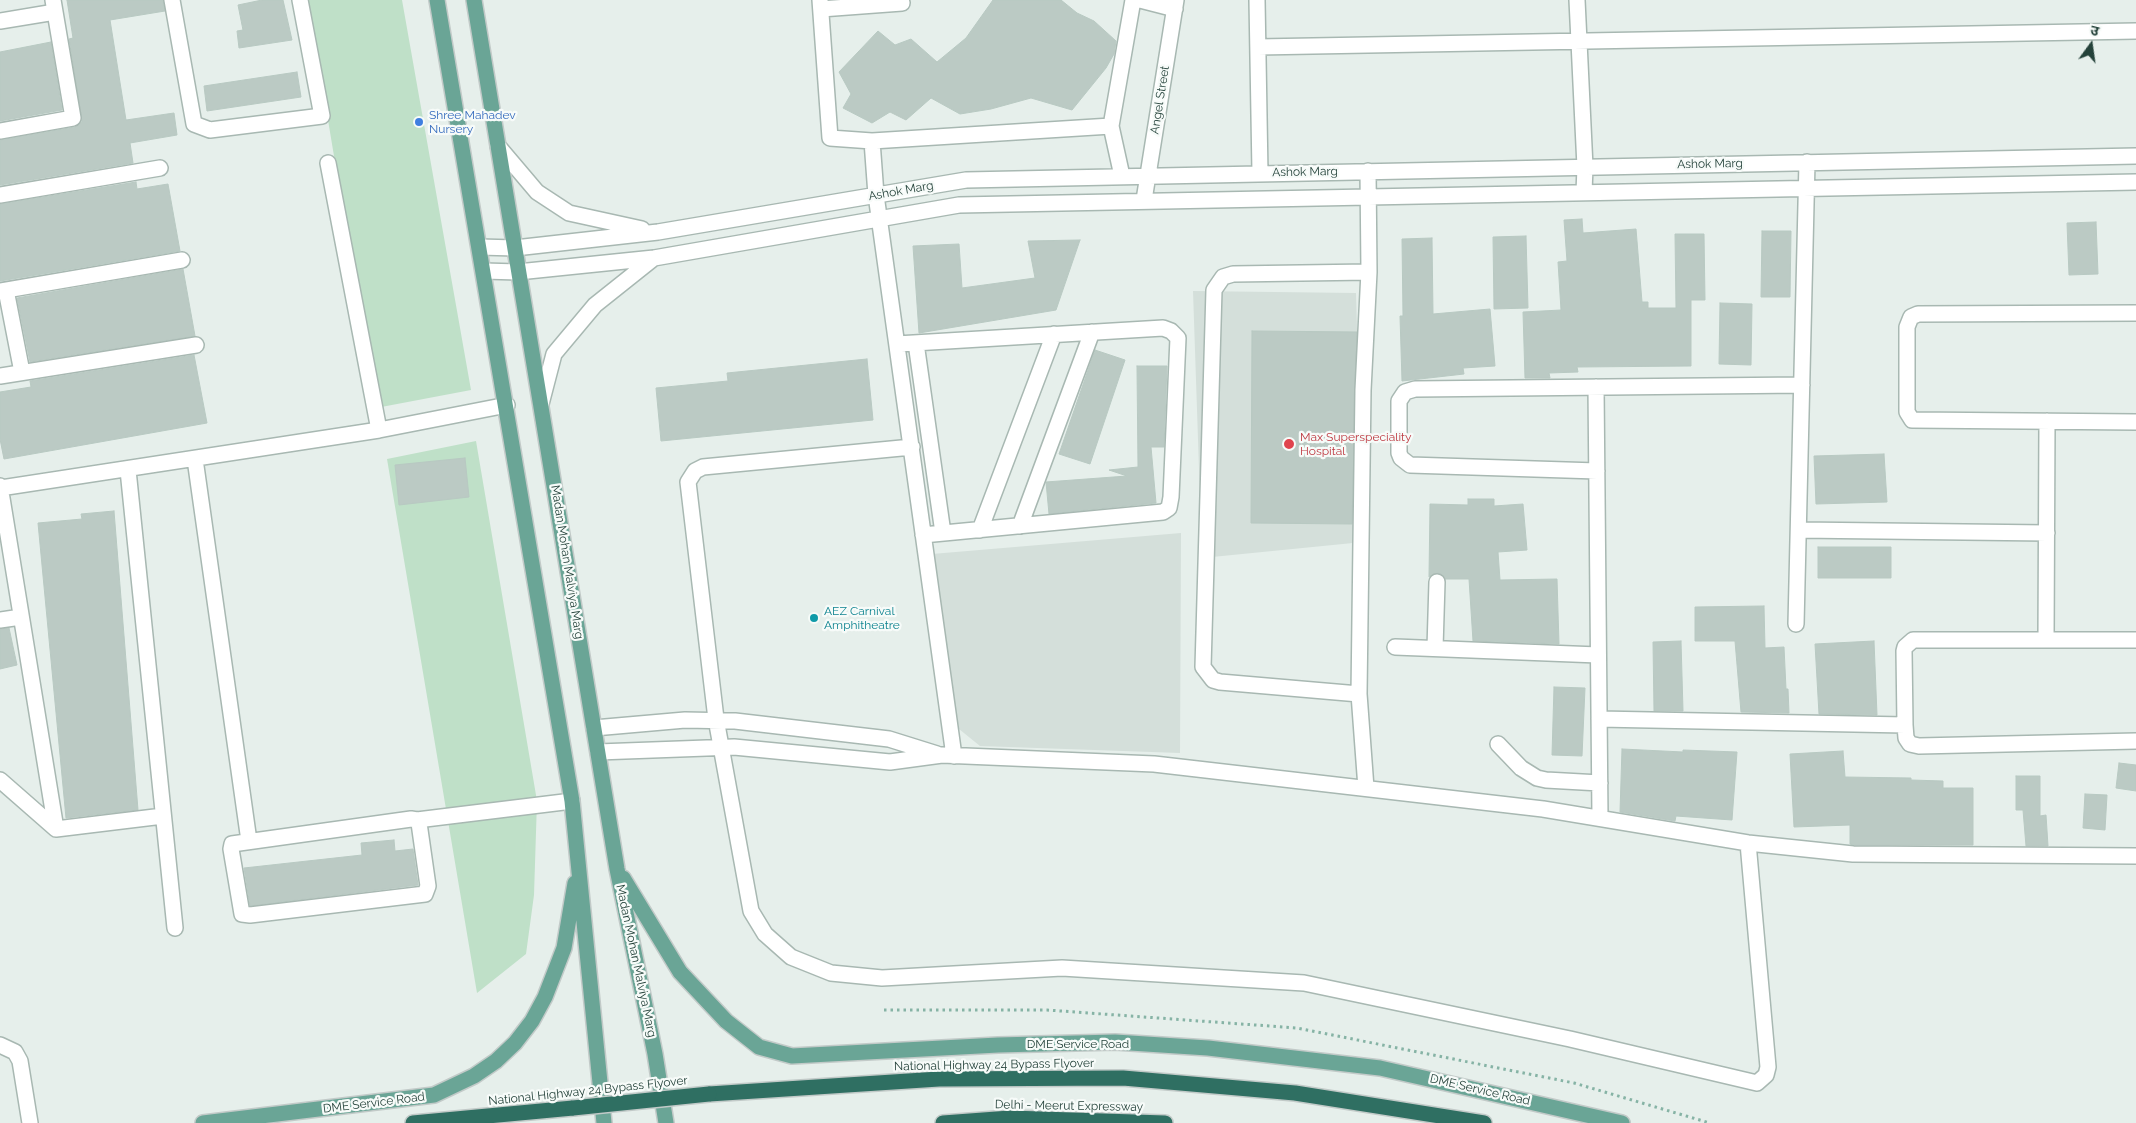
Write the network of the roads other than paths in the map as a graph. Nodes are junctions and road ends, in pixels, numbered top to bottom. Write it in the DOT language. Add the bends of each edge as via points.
graph roads {
  1 [pos="172,0"];
  2 [pos="300,0"];
  3 [pos="437,0"];
  4 [pos="474,0"];
  5 [pos="1133,0"];
  6 [pos="1140,0"];
  7 [pos="1257,0"];
  8 [pos="1577,0"];
  9 [pos="902,3"];
  10 [pos="820,4"];
  11 [pos="1175,4"];
  12 [pos="54,6"];
  13 [pos="0,21"];
  14 [pos="2136,31"];
  15 [pos="1579,41"];
  16 [pos="1258,47"];
  17 [pos="1111,126"];
  18 [pos="0,131"];
  19 [pos="872,142"];
  20 [pos="498,146"];
  21 [pos="2136,156"];
  22 [pos="1807,162"];
  23 [pos="328,163"];
  24 [pos="1584,167"];
  25 [pos="160,168"];
  26 [pos="1368,171"];
  27 [pos="1260,173"];
  28 [pos="1148,175"];
  29 [pos="1122,176"];
  30 [pos="2136,182"];
  31 [pos="1806,188"];
  32 [pos="1584,192"];
  33 [pos="0,195"];
  34 [pos="876,195"];
  35 [pos="1368,197"];
  36 [pos="1144,200"];
  37 [pos="880,219"];
  38 [pos="658,232"];
  39 [pos="480,247"];
  40 [pos="514,248"];
  41 [pos="654,258"];
  42 [pos="182,260"];
  43 [pos="484,271"];
  44 [pos="518,272"];
  45 [pos="1369,272"];
  46 [pos="3,290"];
  47 [pos="2136,313"];
  48 [pos="1092,332"];
  49 [pos="1054,334"];
  50 [pos="916,343"];
  51 [pos="897,344"];
  52 [pos="196,345"];
  53 [pos="22,372"];
  54 [pos="0,376"];
  55 [pos="1802,385"];
  56 [pos="1596,387"];
  57 [pos="925,403"];
  58 [pos="507,405"];
  59 [pos="541,405"];
  60 [pos="906,406"];
  61 [pos="2047,422"];
  62 [pos="2136,422"];
  63 [pos="379,430"];
  64 [pos="912,447"];
  65 [pos="195,459"];
  66 [pos="128,470"];
  67 [pos="1597,471"];
  68 [pos="0,487"];
  69 [pos="1020,526"];
  70 [pos="980,530"];
  71 [pos="1799,530"];
  72 [pos="2046,533"];
  73 [pos="943,534"];
  74 [pos="923,535"];
  75 [pos="1437,582"];
  76 [pos="21,617"];
  77 [pos="0,620"];
  78 [pos="1796,624"];
  79 [pos="2046,640"];
  80 [pos="2136,640"];
  81 [pos="1395,647"];
  82 [pos="1436,648"];
  83 [pos="1598,655"];
  84 [pos="1359,694"];
  85 [pos="716,719"];
  86 [pos="1599,719"];
  87 [pos="1905,725"];
  88 [pos="594,728"];
  89 [pos="2136,741"];
  90 [pos="1498,744"];
  91 [pos="721,748"];
  92 [pos="598,752"];
  93 [pos="948,756"];
  94 [pos="0,780"];
  95 [pos="1600,783"];
  96 [pos="1366,788"];
  97 [pos="572,801"];
  98 [pos="163,816"];
  99 [pos="1600,818"];
  100 [pos="417,820"];
  101 [pos="56,829"];
  102 [pos="249,841"];
  103 [pos="1748,843"];
  104 [pos="2136,856"];
  105 [pos="578,862"];
  106 [pos="617,869"];
  107 [pos="175,928"];
  108 [pos="0,1045"];
  109 [pos="1479,1122"];
  110 [pos="30,1123"];
  111 [pos="203,1123"];
  112 [pos="413,1123"];
  113 [pos="604,1123"];
  114 [pos="666,1123"];
  115 [pos="942,1123"];
  116 [pos="1165,1123"];
  117 [pos="1622,1123"];
  1 -- 2 [label="street" via="194,124 218,130 322,116"];
  3 -- 39 [label="main road"];
  4 -- 20 [label="main road, Madan Mohan Malviya Marg"];
  5 -- 17 [label="street"];
  6 -- 11 [label="street"];
  7 -- 16 [label="street"];
  8 -- 15 [label="street"];
  9 -- 10 [label="street"];
  10 -- 19 [label="street" via="830,138"];
  11 -- 28 [label="street, Angel Street"];
  12 -- 13 [label="street"];
  12 -- 18 [label="street" via="73,118"];
  14 -- 15 [label="street"];
  15 -- 16 [label="street"];
  15 -- 24 [label="street"];
  16 -- 27 [label="street"];
  17 -- 19 [label="street"];
  17 -- 29 [label="street"];
  19 -- 34 [label="street"];
  20 -- 38 [label="street" via="537,192 569,213"];
  20 -- 40 [label="main road, Madan Mohan Malviya Marg"];
  21 -- 22 [label="street, Ashok Marg"];
  22 -- 24 [label="street, Ashok Marg"];
  22 -- 31 [label="street"];
  23 -- 63 [label="street"];
  24 -- 26 [label="street, Ashok Marg"];
  24 -- 32 [label="street"];
  25 -- 33 [label="street"];
  26 -- 27 [label="street, Ashok Marg"];
  26 -- 35 [label="street"];
  27 -- 28 [label="street, Ashok Marg"];
  28 -- 29 [label="street, Ashok Marg"];
  28 -- 36 [label="street, Angel Street"];
  29 -- 34 [label="street, Ashok Marg" via="966,180"];
  30 -- 31 [label="street, Ashok Marg"];
  31 -- 32 [label="street, Ashok Marg"];
  31 -- 55 [label="street"];
  32 -- 35 [label="street, Ashok Marg"];
  34 -- 37 [label="street"];
  34 -- 38 [label="street, Ashok Marg"];
  35 -- 36 [label="street, Ashok Marg"];
  35 -- 45 [label="street"];
  36 -- 37 [label="street, Ashok Marg" via="959,205"];
  37 -- 41 [label="street, Ashok Marg"];
  37 -- 51 [label="street"];
  38 -- 40 [label="street, Ashok Marg"];
  39 -- 40 [label="street, Ashok Marg"];
  39 -- 43 [label="main road"];
  40 -- 44 [label="main road, Madan Mohan Malviya Marg"];
  41 -- 44 [label="street, Ashok Marg"];
  41 -- 59 [label="street" via="596,305 554,354"];
  42 -- 46 [label="street"];
  43 -- 44 [label="street, Ashok Marg"];
  43 -- 58 [label="main road"];
  44 -- 59 [label="main road, Madan Mohan Malviya Marg"];
  45 -- 84 [label="street" via="1363,390"];
  45 -- 84 [label="street" via="1234,274 1223,277 1214,290 1203,667 1213,680 1220,682"];
  46 -- 53 [label="street"];
  47 -- 61 [label="street" via="1918,314 1908,321 1907,412 1912,420"];
  48 -- 49 [label="street"];
  48 -- 69 [label="street"];
  48 -- 69 [label="street" via="1163,328 1178,338 1171,503 1163,512"];
  49 -- 50 [label="street"];
  49 -- 70 [label="street"];
  50 -- 51 [label="street"];
  50 -- 57 [label="street"];
  51 -- 60 [label="street"];
  52 -- 53 [label="street"];
  53 -- 54 [label="street"];
  55 -- 56 [label="street"];
  55 -- 71 [label="street"];
  56 -- 67 [label="street"];
  56 -- 67 [label="street" via="1410,390 1399,401 1399,453 1406,463 1415,466"];
  57 -- 60 [label="street"];
  57 -- 73 [label="street"];
  58 -- 63 [label="street"];
  58 -- 97 [label="main road"];
  59 -- 88 [label="main road, Madan Mohan Malviya Marg"];
  60 -- 64 [label="street"];
  61 -- 62 [label="street"];
  61 -- 72 [label="street"];
  63 -- 65 [label="street"];
  64 -- 74 [label="street"];
  64 -- 85 [label="street" via="703,467 690,475 688,482"];
  65 -- 66 [label="street"];
  65 -- 102 [label="street"];
  66 -- 68 [label="street"];
  66 -- 98 [label="street"];
  67 -- 83 [label="street"];
  68 -- 76 [label="street"];
  69 -- 70 [label="street"];
  70 -- 73 [label="street"];
  71 -- 72 [label="street"];
  71 -- 78 [label="street"];
  72 -- 79 [label="street"];
  73 -- 74 [label="street"];
  74 -- 93 [label="street"];
  75 -- 82 [label="street"];
  76 -- 77 [label="street"];
  76 -- 101 [label="street"];
  79 -- 80 [label="street"];
  79 -- 87 [label="street" via="1913,640 1904,651"];
  81 -- 82 [label="street"];
  82 -- 83 [label="street"];
  83 -- 86 [label="street"];
  84 -- 96 [label="street"];
  85 -- 88 [label="street"];
  85 -- 91 [label="street"];
  85 -- 93 [label="street" via="889,739"];
  86 -- 87 [label="street"];
  86 -- 95 [label="street"];
  87 -- 89 [label="street" via="1906,738 1910,744 1918,746"];
  88 -- 92 [label="main road, Madan Mohan Malviya Marg"];
  90 -- 95 [label="street" via="1536,778"];
  91 -- 92 [label="street"];
  91 -- 93 [label="street" via="890,762"];
  91 -- 103 [label="street" via="752,911 765,934 791,957 831,973 882,978 1062,968 1304,983 1570,1039 1757,1083 1766,1076 1768,1067"];
  92 -- 106 [label="main road, Madan Mohan Malviya Marg"];
  93 -- 96 [label="street" via="1154,764"];
  94 -- 101 [label="street"];
  95 -- 99 [label="street"];
  96 -- 99 [label="street"];
  97 -- 100 [label="street"];
  97 -- 105 [label="main road"];
  98 -- 101 [label="street"];
  98 -- 107 [label="street"];
  99 -- 103 [label="street"];
  100 -- 102 [label="street"];
  100 -- 102 [label="street" via="428,886 425,894 250,916 240,911 230,846"];
  103 -- 104 [label="street" via="1853,854"];
  105 -- 111 [label="main road, DME Service Road" via="564,948 545,997 532,1021 496,1060 474,1076 434,1095"];
  105 -- 113 [label="main road"];
  106 -- 114 [label="main road, Madan Mohan Malviya Marg" via="656,1054"];
  106 -- 117 [label="main road, DME Service Road" via="680,972 726,1021 760,1047 792,1056 1105,1042 1208,1048 1380,1068"];
  108 -- 110 [label="street" via="15,1052 20,1061"];
  109 -- 112 [label="highway, National Highway 24 Bypass Flyover, bridge" via="1295,1092 1122,1078 939,1079 710,1094"];
  115 -- 116 [label="highway, Delhi - Meerut Expressway" via="1010,1118"];
}
